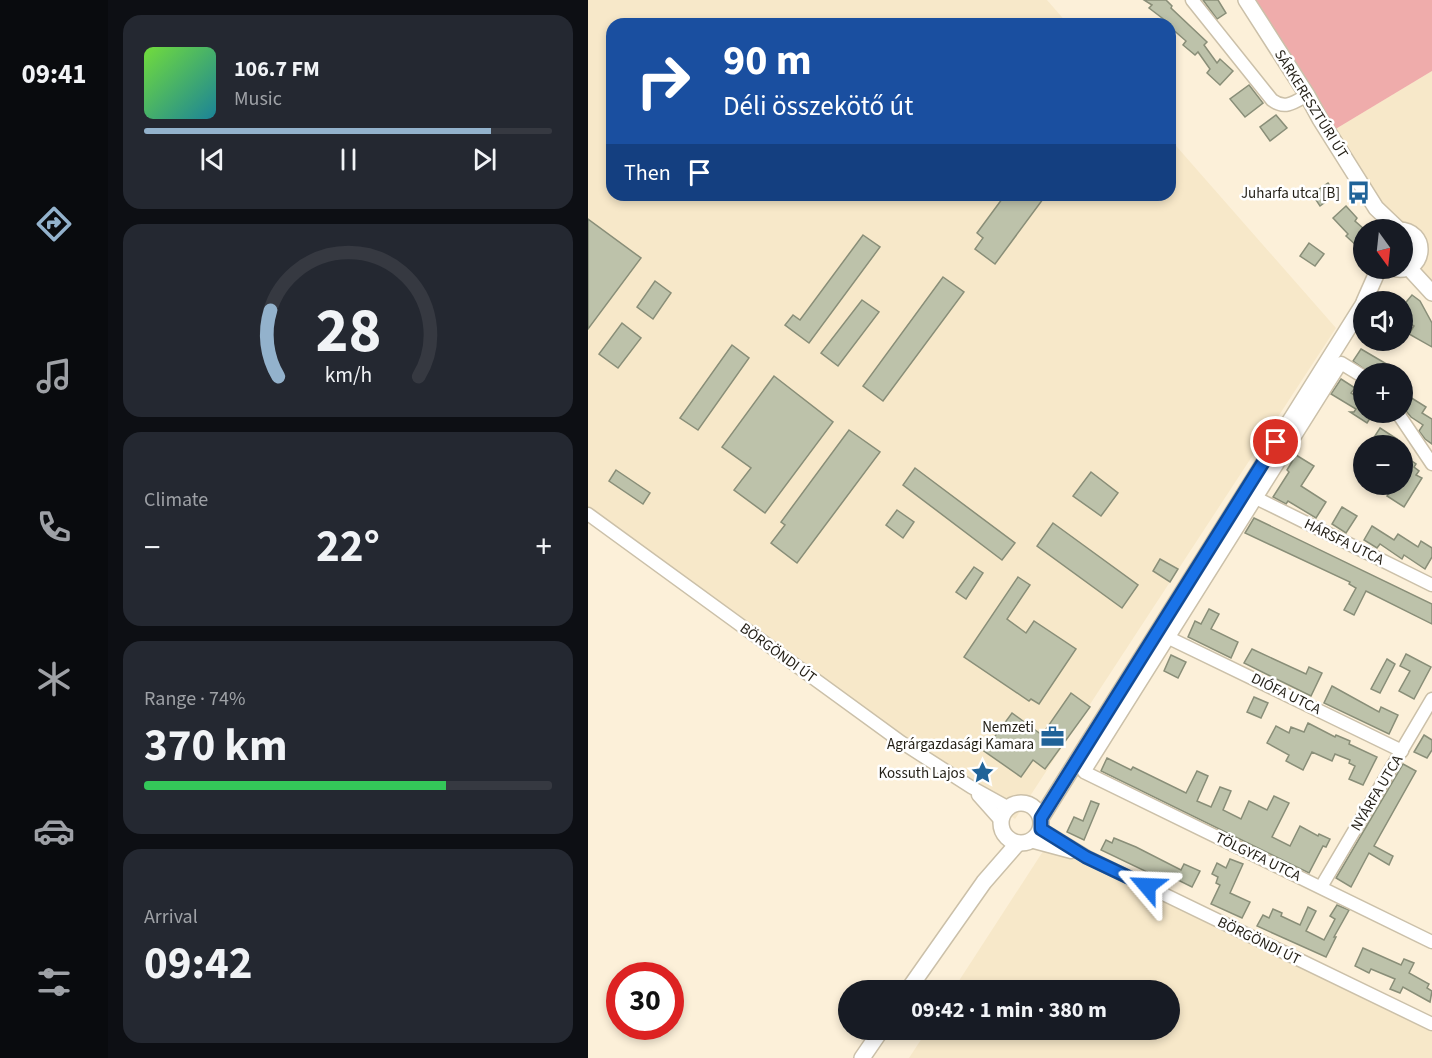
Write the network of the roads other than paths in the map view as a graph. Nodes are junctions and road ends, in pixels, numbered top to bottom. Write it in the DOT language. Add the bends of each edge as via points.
graph roads {
  1 [pos="1192,0"];
  2 [pos="1246,0"];
  3 [pos="1307,94"];
  4 [pos="1376,208"];
  5 [pos="1378,219"];
  6 [pos="1387,219"];
  7 [pos="1413,236"];
  8 [pos="1413,257"];
  9 [pos="1413,278"];
  10 [pos="1386,279"];
  11 [pos="1374,291"];
  12 [pos="1432,292"];
  13 [pos="1353,320"];
  14 [pos="1353,370"];
  15 [pos="1404,423"];
  16 [pos="1432,464"];
  17 [pos="1256,498"];
  18 [pos="588,514"];
  19 [pos="1432,585"];
  20 [pos="1169,638"];
  21 [pos="1432,699"];
  22 [pos="1402,751"];
  23 [pos="1078,770"];
  24 [pos="1030,805"];
  25 [pos="1041,824"];
  26 [pos="1013,830"];
  27 [pos="1086,857"];
  28 [pos="1321,887"];
  29 [pos="1432,942"];
  30 [pos="915,980"];
  31 [pos="1432,1024"];
  32 [pos="874,1040"];
  33 [pos="862,1058"];
  1 -- 3 [label="street" via="1278,105 1286,106"];
  2 -- 3 [label="main road, SÁRKERESZTÚRI ÚT"];
  3 -- 4 [label="main road, SÁRKERESZTÚRI ÚT"];
  4 -- 5 [label="main road, SÁRKERESZTÚRI ÚT"];
  4 -- 6 [label="main road, SÁRKERESZTÚRI ÚT"];
  7 -- 8 [label="main road, SÁRKERESZTÚRI ÚT" via="1419,241 1420,252"];
  9 -- 12 [label="main road"];
  10 -- 11 [label="main road"];
  13 -- 23 [label="main road"];
  14 -- 17 [label="street" via="1341,363"];
  15 -- 16 [label="street"];
  17 -- 19 [label="street, HÁRSFA UTCA"];
  17 -- 20 [label="street"];
  18 -- 26 [label="street, BÖRGÖNDI ÚT" via="901,742 971,787"];
  20 -- 22 [label="street, DIÓFA UTCA"];
  20 -- 23 [label="street"];
  21 -- 22 [label="street, NYÁRFA UTCA"];
  22 -- 28 [label="street, NYÁRFA UTCA"];
  23 -- 24 [label="main road"];
  23 -- 25 [label="main road"];
  23 -- 28 [label="street, TÖLGYFA UTCA"];
  24 -- 25 [label="main road" via="1037,810"];
  24 -- 26 [label="main road" via="1019,803"];
  25 -- 26 [label="main road" via="1036,836"];
  25 -- 27 [label="street, BÖRGÖNDI ÚT"];
  26 -- 27 [label="street, BÖRGÖNDI ÚT"];
  26 -- 30 [label="main road" via="984,882"];
  27 -- 31 [label="street, BÖRGÖNDI ÚT"];
  28 -- 29 [label="street, TÖLGYFA UTCA"];
  32 -- 33 [label="main road"];
}
